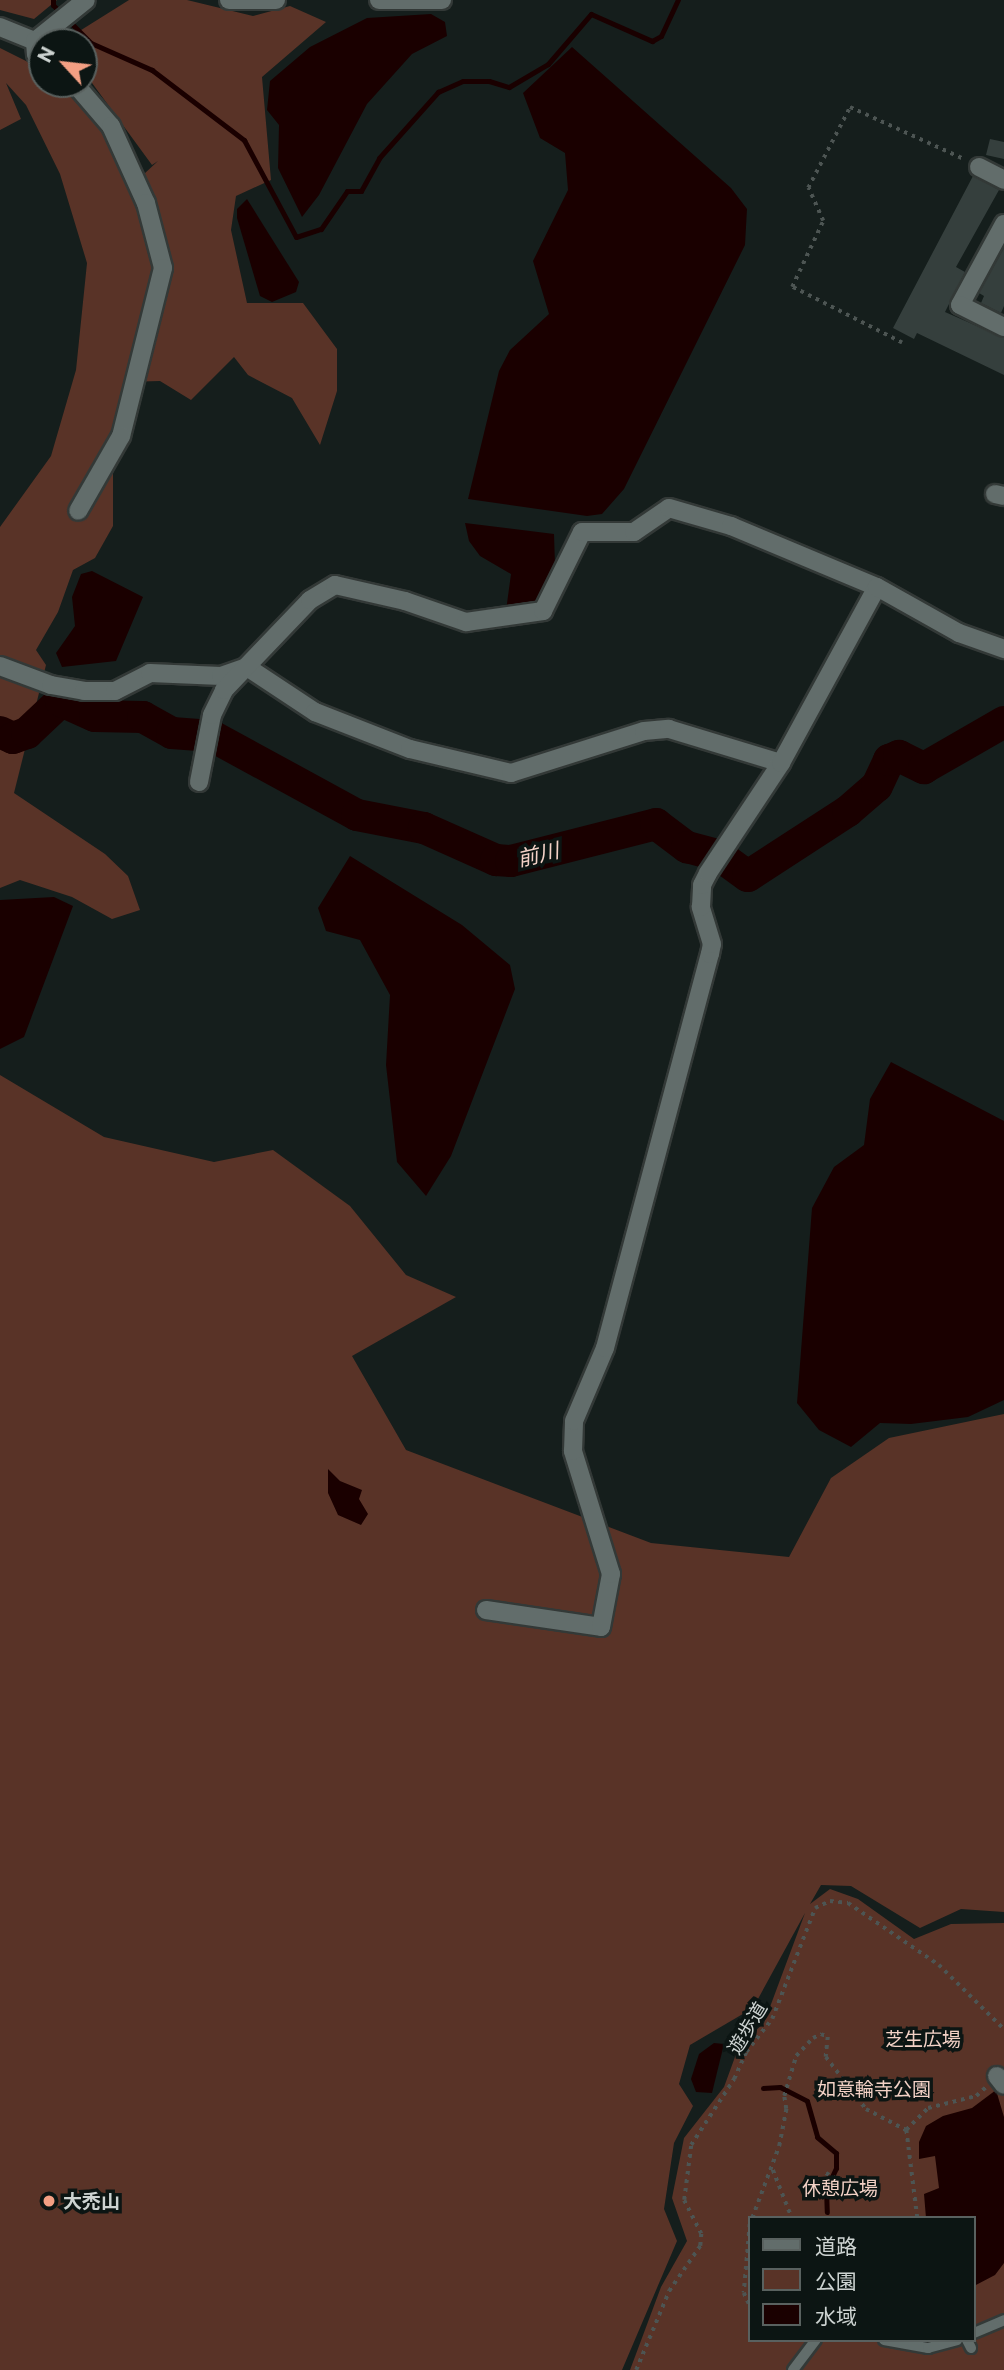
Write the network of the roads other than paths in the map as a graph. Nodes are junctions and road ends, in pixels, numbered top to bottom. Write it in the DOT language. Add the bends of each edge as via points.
graph roads {
  1 [pos="85,0"];
  2 [pos="229,0"];
  3 [pos="276,0"];
  4 [pos="379,0"];
  5 [pos="443,0"];
  6 [pos="0,27"];
  7 [pos="56,28"];
  8 [pos="28,41"];
  9 [pos="87,98"];
  10 [pos="979,167"];
  11 [pos="1004,180"];
  12 [pos="1004,224"];
  13 [pos="1004,327"];
  14 [pos="78,511"];
  15 [pos="877,587"];
  16 [pos="1004,649"];
  17 [pos="0,666"];
  18 [pos="247,667"];
  19 [pos="781,763"];
  20 [pos="199,782"];
  21 [pos="486,1610"];
  22 [pos="1004,2320"];
  23 [pos="976,2332"];
  24 [pos="814,2342"];
  25 [pos="895,2342"];
  26 [pos="950,2342"];
  27 [pos="793,2370"];
  1 -- 7 [label="street"];
  2 -- 3 [label="street"];
  4 -- 5 [label="street"];
  6 -- 8 [label="street"];
  9 -- 14 [label="street" via="111,126 146,203 163,268 121,436"];
  10 -- 11 [label="street"];
  12 -- 13 [label="street" via="960,305"];
  15 -- 16 [label="street" via="959,633"];
  15 -- 18 [label="street" via="731,526 669,508 634,532 582,532 543,611 466,622 405,601 335,585 310,600"];
  15 -- 19 [label="street"];
  17 -- 18 [label="street" via="51,685 84,691 115,691 150,673 221,676"];
  18 -- 19 [label="street" via="315,712 410,749 511,773 644,731 669,729"];
  18 -- 20 [label="street" via="224,690 212,715"];
  19 -- 21 [label="street" via="702,885 710,954 605,1348 574,1421 573,1451 611,1574 601,1627"];
  22 -- 23 [label="lane"];
  24 -- 27 [label="lane"];
  25 -- 26 [label="lane" via="929,2348"];
}
